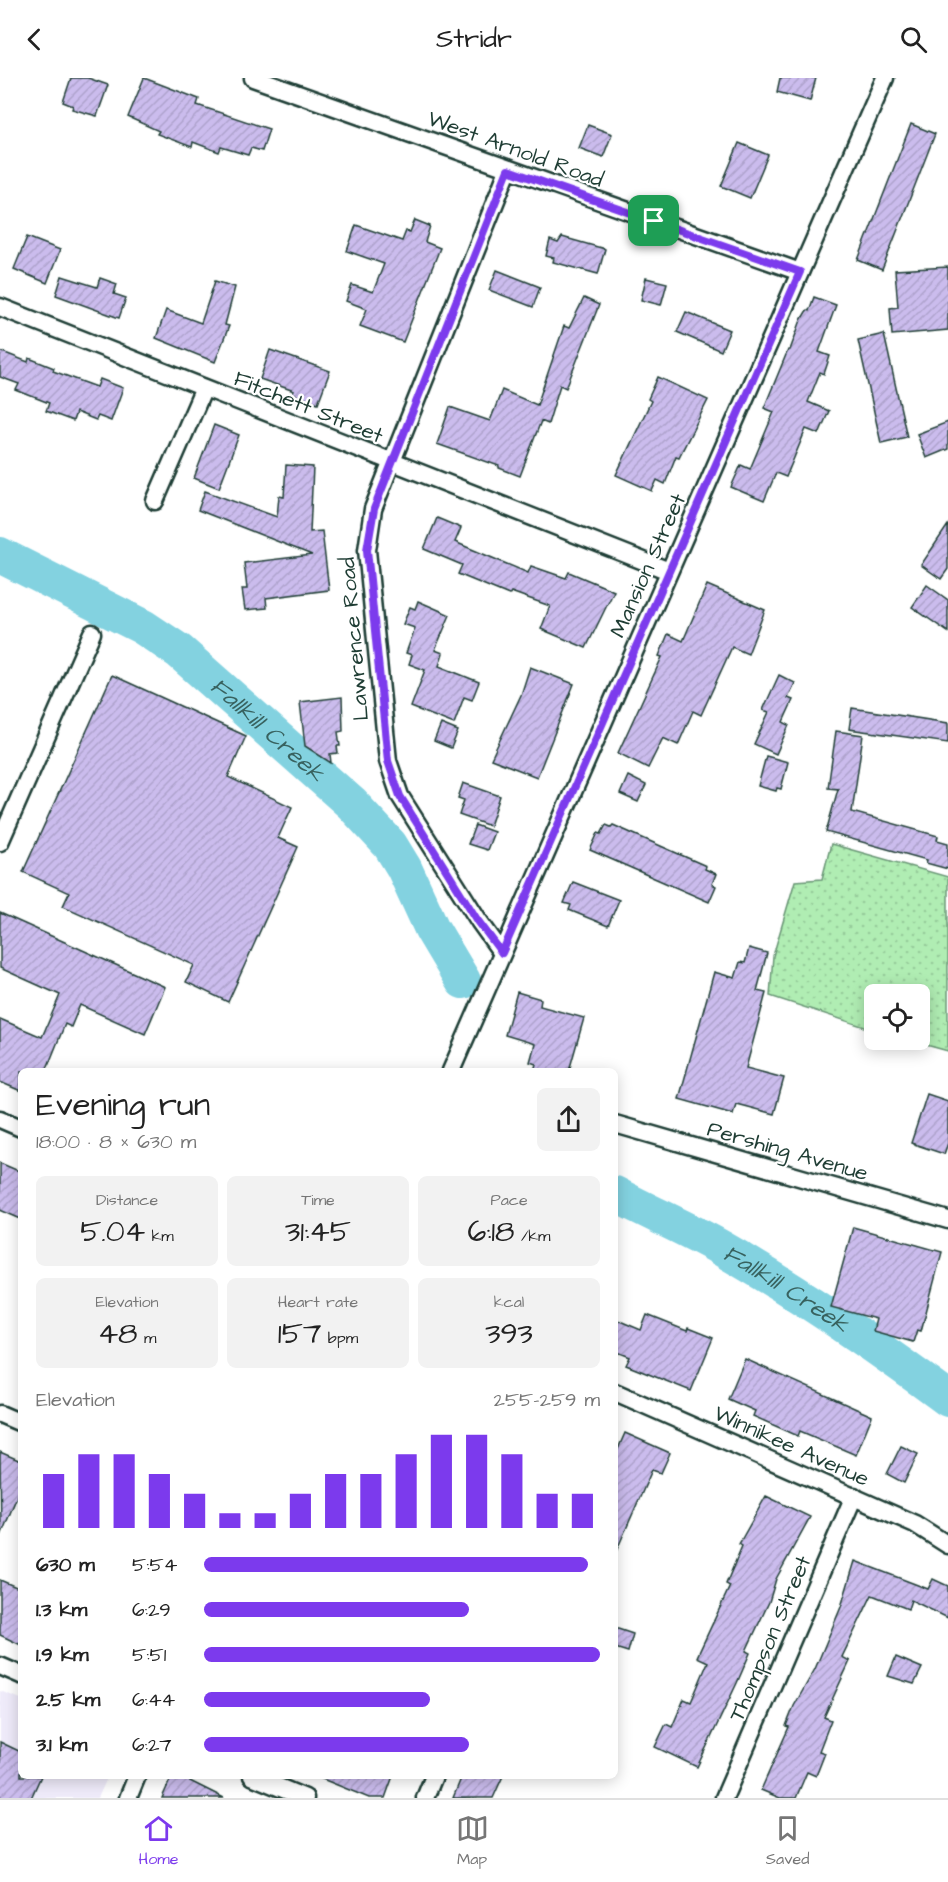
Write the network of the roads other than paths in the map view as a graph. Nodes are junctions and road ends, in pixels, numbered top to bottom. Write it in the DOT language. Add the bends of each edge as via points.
graph roads {
  1 [pos="253,78"];
  2 [pos="299,78"];
  3 [pos="885,78"];
  4 [pos="285,89"];
  5 [pos="508,170"];
  6 [pos="800,272"];
  7 [pos="0,307"];
  8 [pos="204,388"];
  9 [pos="392,463"];
  10 [pos="155,501"];
  11 [pos="669,571"];
  12 [pos="92,633"];
  13 [pos="0,842"];
  14 [pos="502,953"];
  15 [pos="452,1068"];
  16 [pos="0,1119"];
  17 [pos="618,1126"];
  18 [pos="18,1127"];
  19 [pos="948,1220"];
  20 [pos="618,1393"];
  21 [pos="0,1414"];
  22 [pos="18,1423"];
  23 [pos="854,1496"];
  24 [pos="948,1545"];
  25 [pos="0,1666"];
  26 [pos="18,1674"];
  27 [pos="136,1779"];
  28 [pos="259,1779"];
  29 [pos="433,1779"];
  30 [pos="128,1798"];
  31 [pos="304,1798"];
  32 [pos="425,1798"];
  33 [pos="724,1798"];
  1 -- 4 [label="street, West Arnold Road"];
  2 -- 4 [label="street"];
  3 -- 6 [label="street, Mansion Street"];
  4 -- 5 [label="street, West Arnold Road"];
  5 -- 6 [label="street, West Arnold Road"];
  5 -- 9 [label="street, Lawrence Road"];
  6 -- 11 [label="street, Mansion Street"];
  7 -- 8 [label="street, Fitchett Street"];
  8 -- 9 [label="street, Fitchett Street"];
  8 -- 10 [label="street"];
  9 -- 11 [label="street, Fitchett Street"];
  9 -- 14 [label="street, Lawrence Road" via="374,509 367,550 388,761 400,796"];
  11 -- 14 [label="street, Mansion Street"];
  12 -- 13 [label="street"];
  14 -- 15 [label="street, Mansion Street"];
  16 -- 18 [label="street"];
  17 -- 19 [label="street, Pershing Avenue"];
  20 -- 23 [label="street, Winnikee Avenue"];
  21 -- 22 [label="street"];
  23 -- 24 [label="street, Winnikee Avenue" via="915,1524"];
  23 -- 33 [label="street, Thompson Street"];
  25 -- 26 [label="street"];
  27 -- 30 [label="street"];
  28 -- 31 [label="street"];
  29 -- 32 [label="street"];
}
